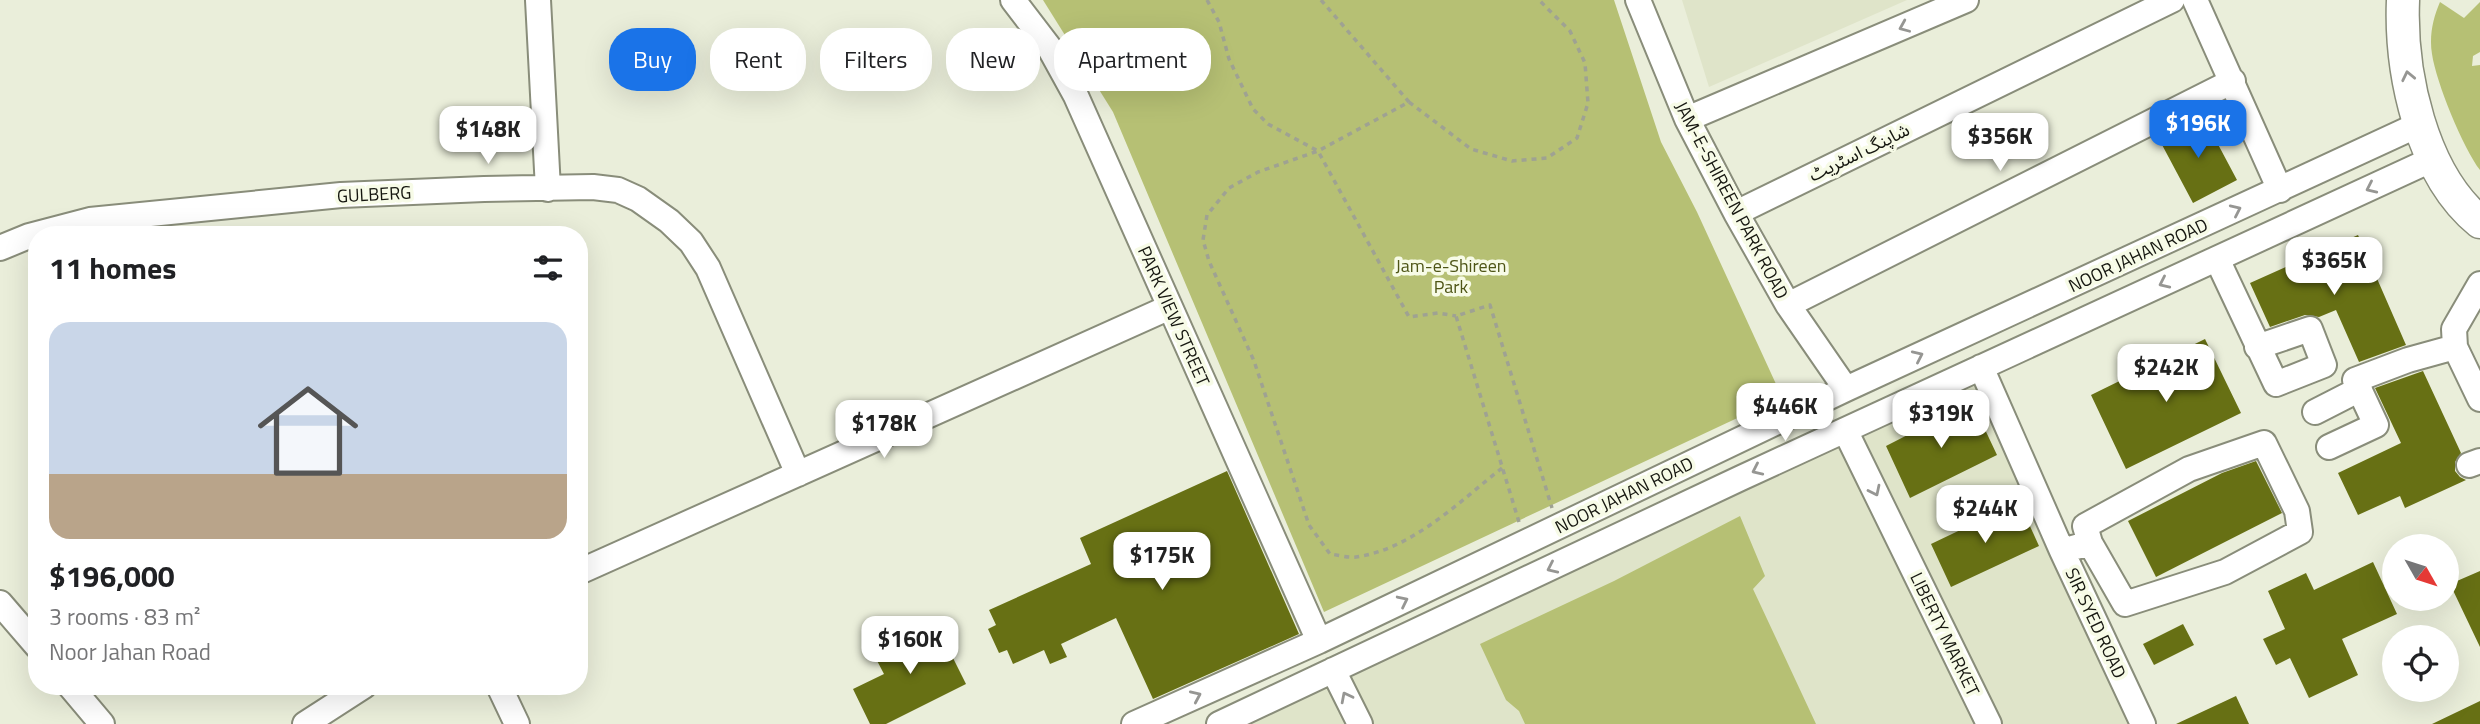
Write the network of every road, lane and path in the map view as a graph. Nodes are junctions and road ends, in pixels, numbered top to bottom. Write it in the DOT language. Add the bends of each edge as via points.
graph roads {
  1 [pos="538,0"];
  2 [pos="1013,0"];
  3 [pos="1207,0"];
  4 [pos="1321,0"];
  5 [pos="1539,0"];
  6 [pos="1639,0"];
  7 [pos="1966,0"];
  8 [pos="2172,0"];
  9 [pos="2194,0"];
  10 [pos="2403,0"];
  11 [pos="2233,81"];
  12 [pos="1409,102"];
  13 [pos="1687,119"];
  14 [pos="2420,124"];
  15 [pos="1318,151"];
  16 [pos="2433,159"];
  17 [pos="548,189"];
  18 [pos="2280,190"];
  19 [pos="1736,213"];
  20 [pos="2480,222"];
  21 [pos="67,226"];
  22 [pos="28,236"];
  23 [pos="0,248"];
  24 [pos="2217,259"];
  25 [pos="2480,284"];
  26 [pos="1788,305"];
  27 [pos="1170,307"];
  28 [pos="1456,316"];
  29 [pos="2257,347"];
  30 [pos="2465,356"];
  31 [pos="1981,367"];
  32 [pos="1846,389"];
  33 [pos="2360,389"];
  34 [pos="2480,400"];
  35 [pos="2315,412"];
  36 [pos="1845,430"];
  37 [pos="2329,447"];
  38 [pos="1502,468"];
  39 [pos="798,474"];
  40 [pos="1557,527"];
  41 [pos="1525,542"];
  42 [pos="2090,543"];
  43 [pos="2062,551"];
  44 [pos="588,568"];
  45 [pos="0,603"];
  46 [pos="28,635"];
  47 [pos="1319,641"];
  48 [pos="1333,670"];
  49 [pos="78,695"];
  50 [pos="350,695"];
  51 [pos="503,695"];
  52 [pos="102,724"];
  53 [pos="304,724"];
  54 [pos="517,724"];
  55 [pos="1134,724"];
  56 [pos="1219,724"];
  57 [pos="1360,724"];
  58 [pos="1989,724"];
  59 [pos="2143,724"];
  1 -- 17 [label="street"];
  2 -- 27 [label="street, PARK VIEW STREET" via="1049,47 1076,96"];
  3 -- 15 [label="path" via="1253,109 1268,124"];
  4 -- 12 [label="path"];
  5 -- 12 [label="path" via="1570,31 1585,63 1588,103 1577,138 1547,158 1512,161 1471,149"];
  6 -- 13 [label="street, JAM-E-SHIREEN PARK ROAD"];
  7 -- 13 [label="street, one-way"];
  8 -- 19 [label="street, شاپنگ اسٹریٹ"];
  9 -- 11 [label="street"];
  14 -- 10 [label="main road, one-way" via="2404,57"];
  11 -- 18 [label="street"];
  11 -- 26 [label="street"];
  12 -- 15 [label="path"];
  13 -- 19 [label="street, JAM-E-SHIREEN PARK ROAD"];
  14 -- 16 [label="main road"];
  14 -- 18 [label="street, NOOR JAHAN ROAD"];
  15 -- 28 [label="path" via="1409,317"];
  15 -- 38 [label="path" via="1228,188 1207,215 1203,240 1254,361 1309,525 1329,554 1355,557 1418,533"];
  16 -- 20 [label="main road" via="2466,211"];
  16 -- 24 [label="street, NOOR JAHAN ROAD, one-way"];
  17 -- 21 [label="street, GULBERG" via="341,195"];
  17 -- 39 [label="street, GULBERG" via="618,190 669,221 691,242 708,268"];
  32 -- 18 [label="street, NOOR JAHAN ROAD, one-way"];
  19 -- 26 [label="street, JAM-E-SHIREEN PARK ROAD"];
  22 -- 23 [label="street, GULBERG"];
  24 -- 29 [label="street"];
  24 -- 31 [label="street, NOOR JAHAN ROAD, one-way"];
  25 -- 30 [label="street" via="2454,328"];
  26 -- 32 [label="street, JAM-E-SHIREEN PARK ROAD"];
  27 -- 39 [label="street"];
  27 -- 47 [label="street, PARK VIEW STREET"];
  28 -- 38 [label="path"];
  28 -- 40 [label="path" via="1490,305"];
  30 -- 33 [label="street" via="2408,360 2355,380"];
  30 -- 34 [label="street"];
  31 -- 36 [label="street, NOOR JAHAN ROAD"];
  31 -- 43 [label="street, SIR SYED ROAD"];
  32 -- 40 [label="street, NOOR JAHAN ROAD"];
  33 -- 35 [label="street"];
  33 -- 37 [label="street" via="2376,425"];
  36 -- 48 [label="street, NOOR JAHAN ROAD, one-way"];
  36 -- 58 [label="street, LIBERTY MARKET, one-way"];
  38 -- 41 [label="path"];
  39 -- 44 [label="street"];
  40 -- 41 [label="street, NOOR JAHAN ROAD"];
  47 -- 41 [label="street, NOOR JAHAN ROAD, one-way"];
  42 -- 42 [label="street" via="2124,604 2225,572 2300,532 2297,511 2263,443 2189,469 2085,526"];
  42 -- 43 [label="street"];
  43 -- 59 [label="street, SIR SYED ROAD"];
  45 -- 46 [label="street"];
  55 -- 47 [label="street, NOOR JAHAN ROAD, one-way"];
  48 -- 56 [label="street, NOOR JAHAN ROAD"];
  57 -- 48 [label="street, one-way"];
  49 -- 52 [label="street"];
  50 -- 53 [label="street"];
  51 -- 54 [label="street"];
}
